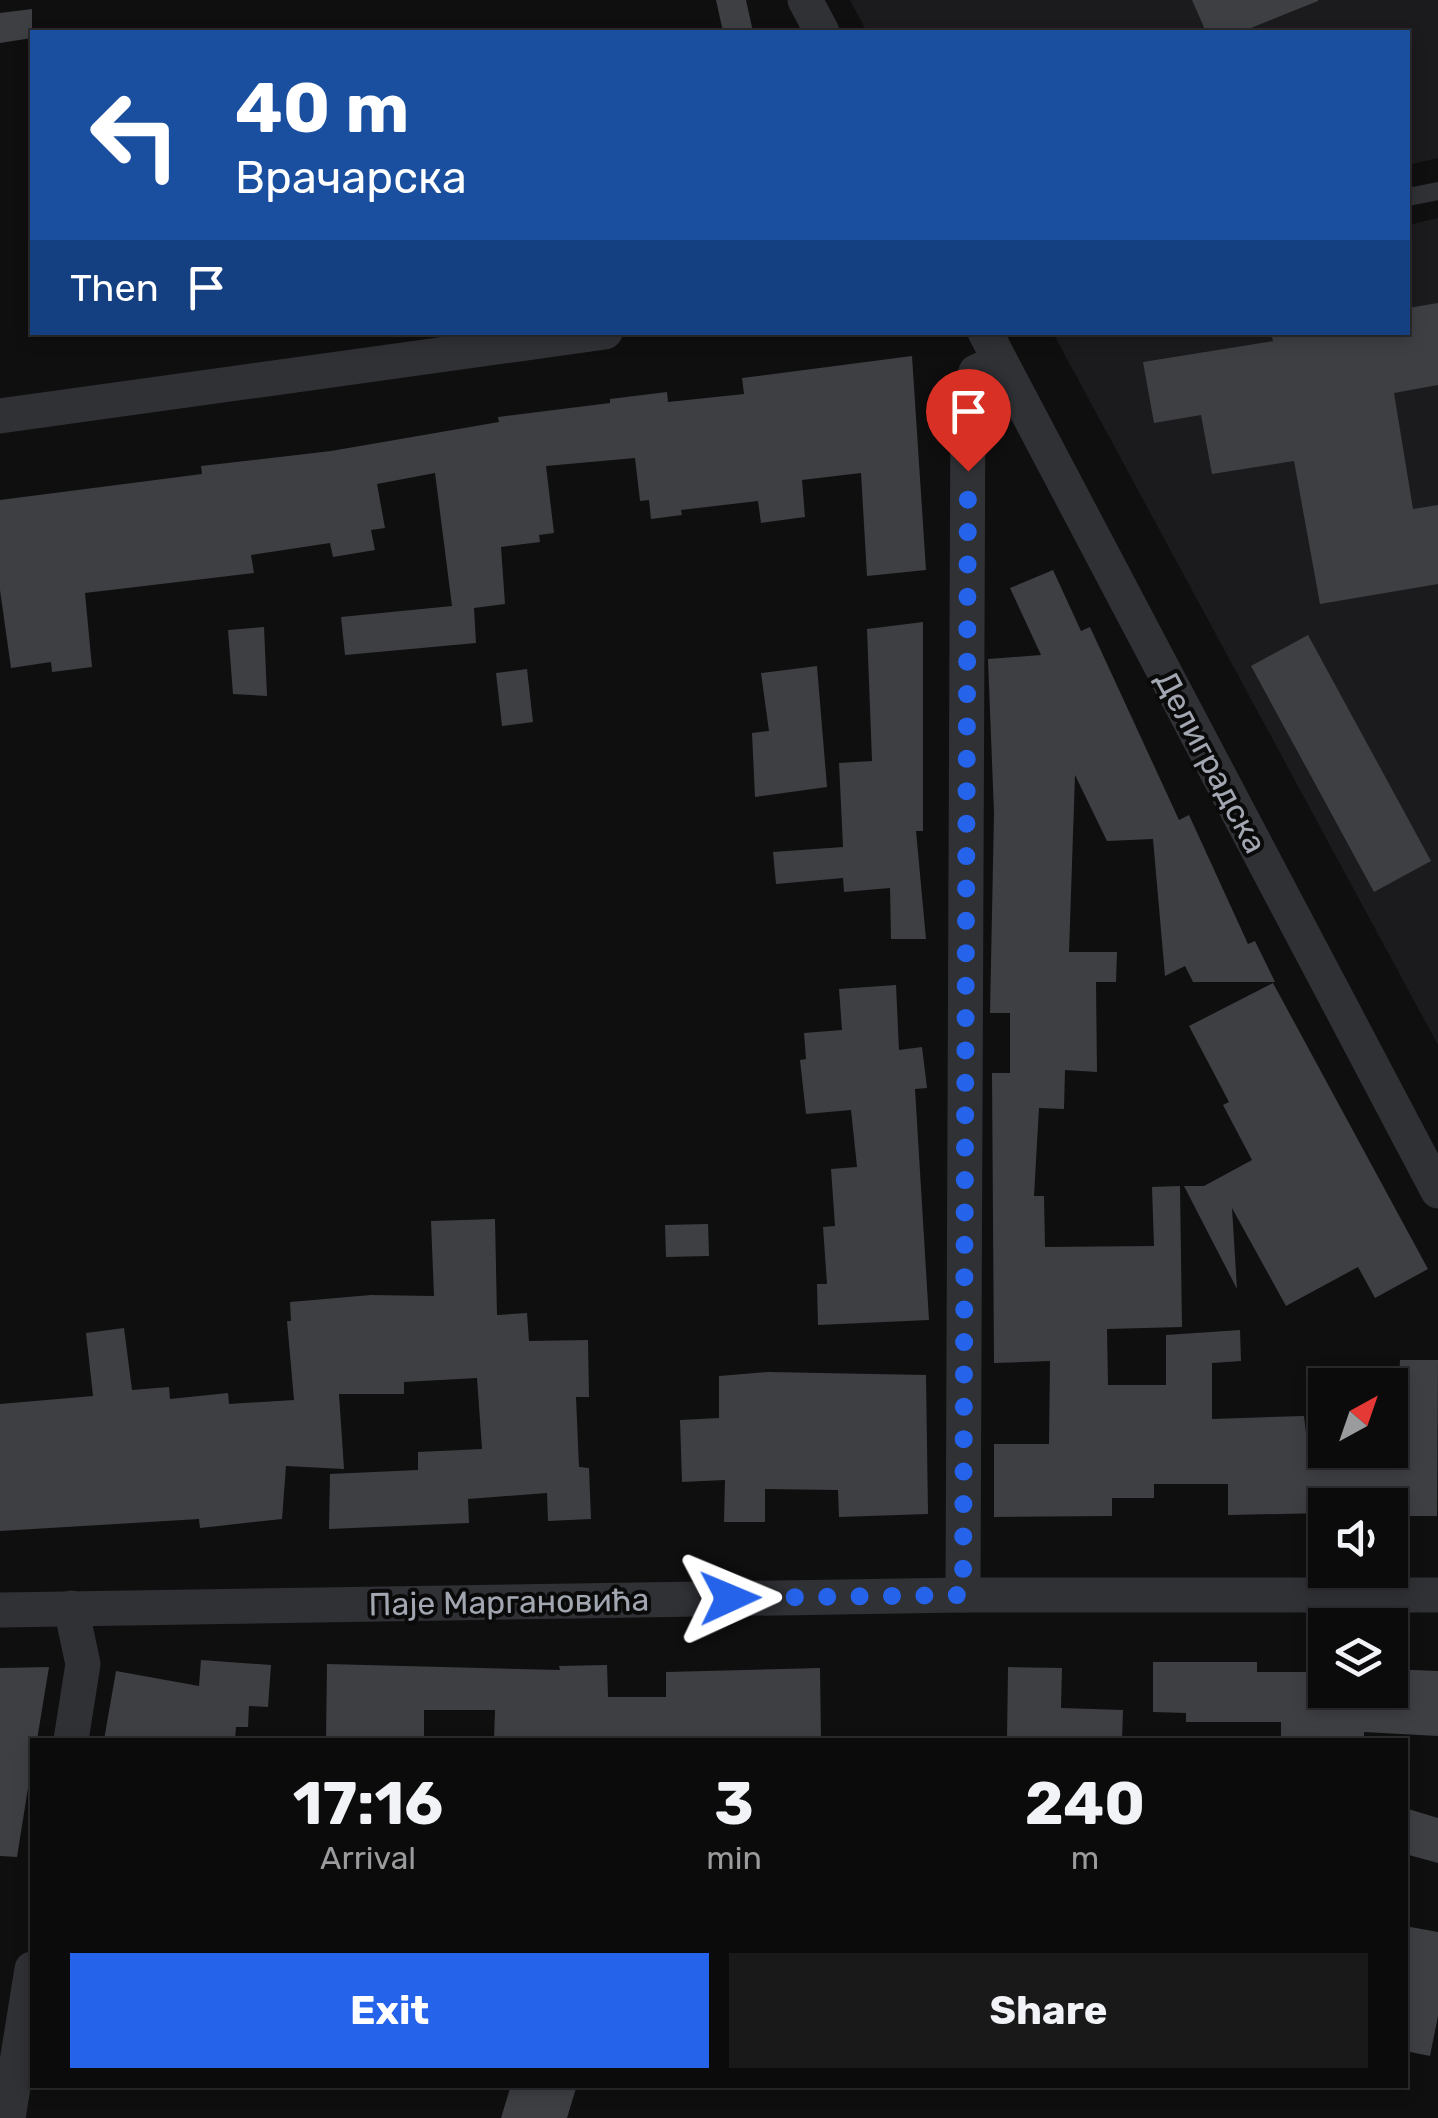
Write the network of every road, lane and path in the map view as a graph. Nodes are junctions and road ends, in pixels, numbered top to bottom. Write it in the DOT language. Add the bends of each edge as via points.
graph roads {
  1 [pos="805,0"];
  2 [pos="821,30"];
  3 [pos="1438,190"];
  4 [pos="1410,197"];
  5 [pos="583,335"];
  6 [pos="992,347"];
  7 [pos="0,416"];
  8 [pos="1438,1192"];
  9 [pos="963,1595"];
  10 [pos="1438,1595"];
  11 [pos="71,1608"];
  12 [pos="0,1610"];
  13 [pos="71,1738"];
  14 [pos="30,1981"];
  15 [pos="8,2118"];
  1 -- 2 [label="street"];
  3 -- 4 [label="lane"];
  5 -- 7 [label="street"];
  6 -- 8 [label="street, Делиградска"];
  6 -- 9 [label="street" via="968,394"];
  9 -- 10 [label="street, Паје Маргановића"];
  9 -- 11 [label="street, Паје Маргановића"];
  11 -- 12 [label="street, Паје Маргановића"];
  11 -- 13 [label="street" via="83,1664"];
  14 -- 15 [label="street"];
}
